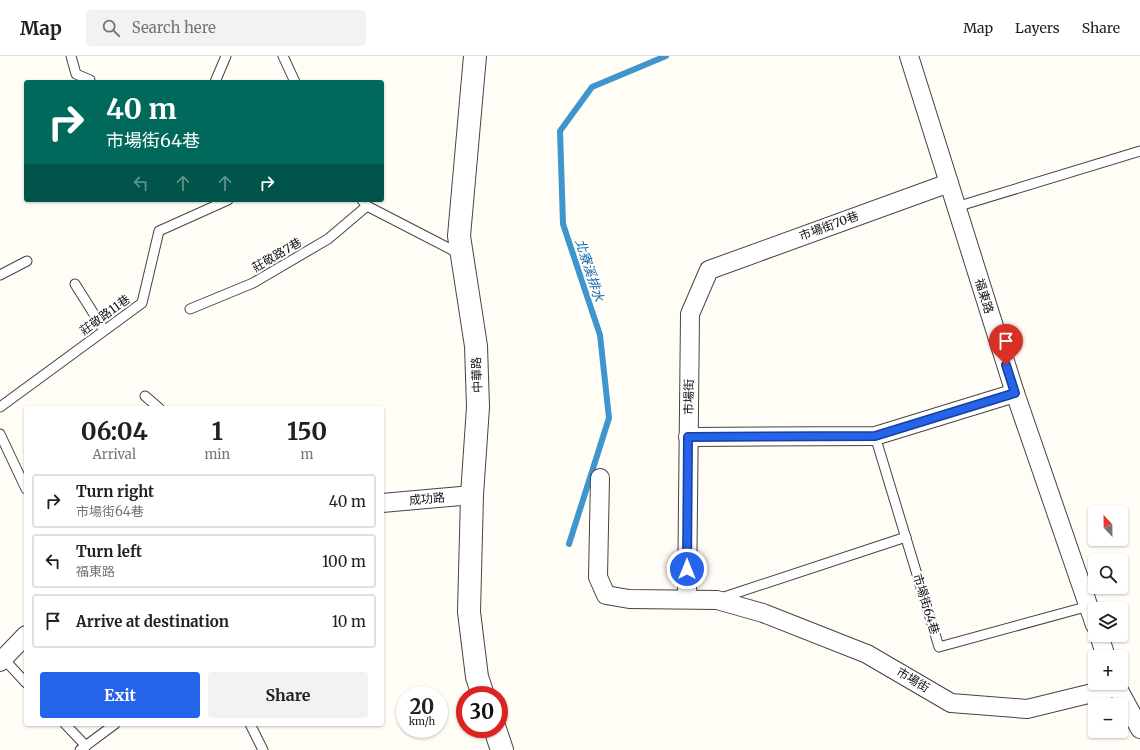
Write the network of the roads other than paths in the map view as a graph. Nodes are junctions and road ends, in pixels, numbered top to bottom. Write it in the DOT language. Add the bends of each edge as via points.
graph roads {
  1 [pos="71,56"];
  2 [pos="226,56"];
  3 [pos="283,56"];
  4 [pos="475,56"];
  5 [pos="909,56"];
  6 [pos="90,80"];
  7 [pos="216,80"];
  8 [pos="294,80"];
  9 [pos="1140,151"];
  10 [pos="949,183"];
  11 [pos="224,202"];
  12 [pos="365,203"];
  13 [pos="956,207"];
  14 [pos="462,255"];
  15 [pos="28,261"];
  16 [pos="709,270"];
  17 [pos="0,275"];
  18 [pos="75,284"];
  19 [pos="190,309"];
  20 [pos="104,330"];
  21 [pos="1015,393"];
  22 [pos="145,396"];
  23 [pos="157,406"];
  24 [pos="0,407"];
  25 [pos="0,434"];
  26 [pos="875,436"];
  27 [pos="688,437"];
  28 [pos="600,478"];
  29 [pos="24,485"];
  30 [pos="472,495"];
  31 [pos="384,503"];
  32 [pos="906,537"];
  33 [pos="687,599"];
  34 [pos="717,600"];
  35 [pos="1088,603"];
  36 [pos="1088,606"];
  37 [pos="24,637"];
  38 [pos="1,660"];
  39 [pos="24,681"];
  40 [pos="480,686"];
  41 [pos="1097,690"];
  42 [pos="1119,690"];
  43 [pos="66,726"];
  44 [pos="112,726"];
  45 [pos="251,726"];
  46 [pos="1140,729"];
  47 [pos="498,738"];
  48 [pos="83,748"];
  49 [pos="263,750"];
  50 [pos="502,750"];
  1 -- 6 [label="lane" via="76,74"];
  2 -- 7 [label="lane"];
  3 -- 8 [label="lane"];
  4 -- 14 [label="street, 中華路" via="459,236"];
  5 -- 10 [label="street, 福東路"];
  9 -- 13 [label="lane"];
  10 -- 13 [label="street, 福東路"];
  10 -- 16 [label="street, 市場街70巷"];
  11 -- 20 [label="lane, 莊敬路11巷" via="159,231 142,303"];
  12 -- 14 [label="lane"];
  12 -- 19 [label="lane, 莊敬路7巷" via="328,239 253,283"];
  13 -- 21 [label="street, 福東路"];
  14 -- 30 [label="street, 中華路" via="476,346 478,407"];
  15 -- 17 [label="lane"];
  16 -- 27 [label="street, 市場街" via="690,314"];
  18 -- 20 [label="lane"];
  20 -- 24 [label="lane, 莊敬路11巷"];
  21 -- 26 [label="street"];
  21 -- 35 [label="street, 福東路"];
  22 -- 23 [label="lane"];
  25 -- 29 [label="lane"];
  26 -- 27 [label="street"];
  26 -- 32 [label="lane, 市場街64巷"];
  27 -- 33 [label="street, 市場街"];
  28 -- 33 [label="street, 市場街" via="598,577 606,595 629,599"];
  30 -- 31 [label="street, 成功路"];
  30 -- 40 [label="street, 中華路" via="469,612"];
  32 -- 34 [label="lane, 市場街"];
  32 -- 36 [label="lane, 市場街64巷" via="939,647"];
  33 -- 34 [label="street, 市場街"];
  34 -- 41 [label="street, 市場街" via="763,613 867,654 951,703 1027,709"];
  37 -- 38 [label="street"];
  38 -- 39 [label="lane"];
  42 -- 46 [label="street"];
  43 -- 48 [label="lane"];
  44 -- 48 [label="lane"];
  45 -- 49 [label="lane"];
  47 -- 50 [label="street"];
}
